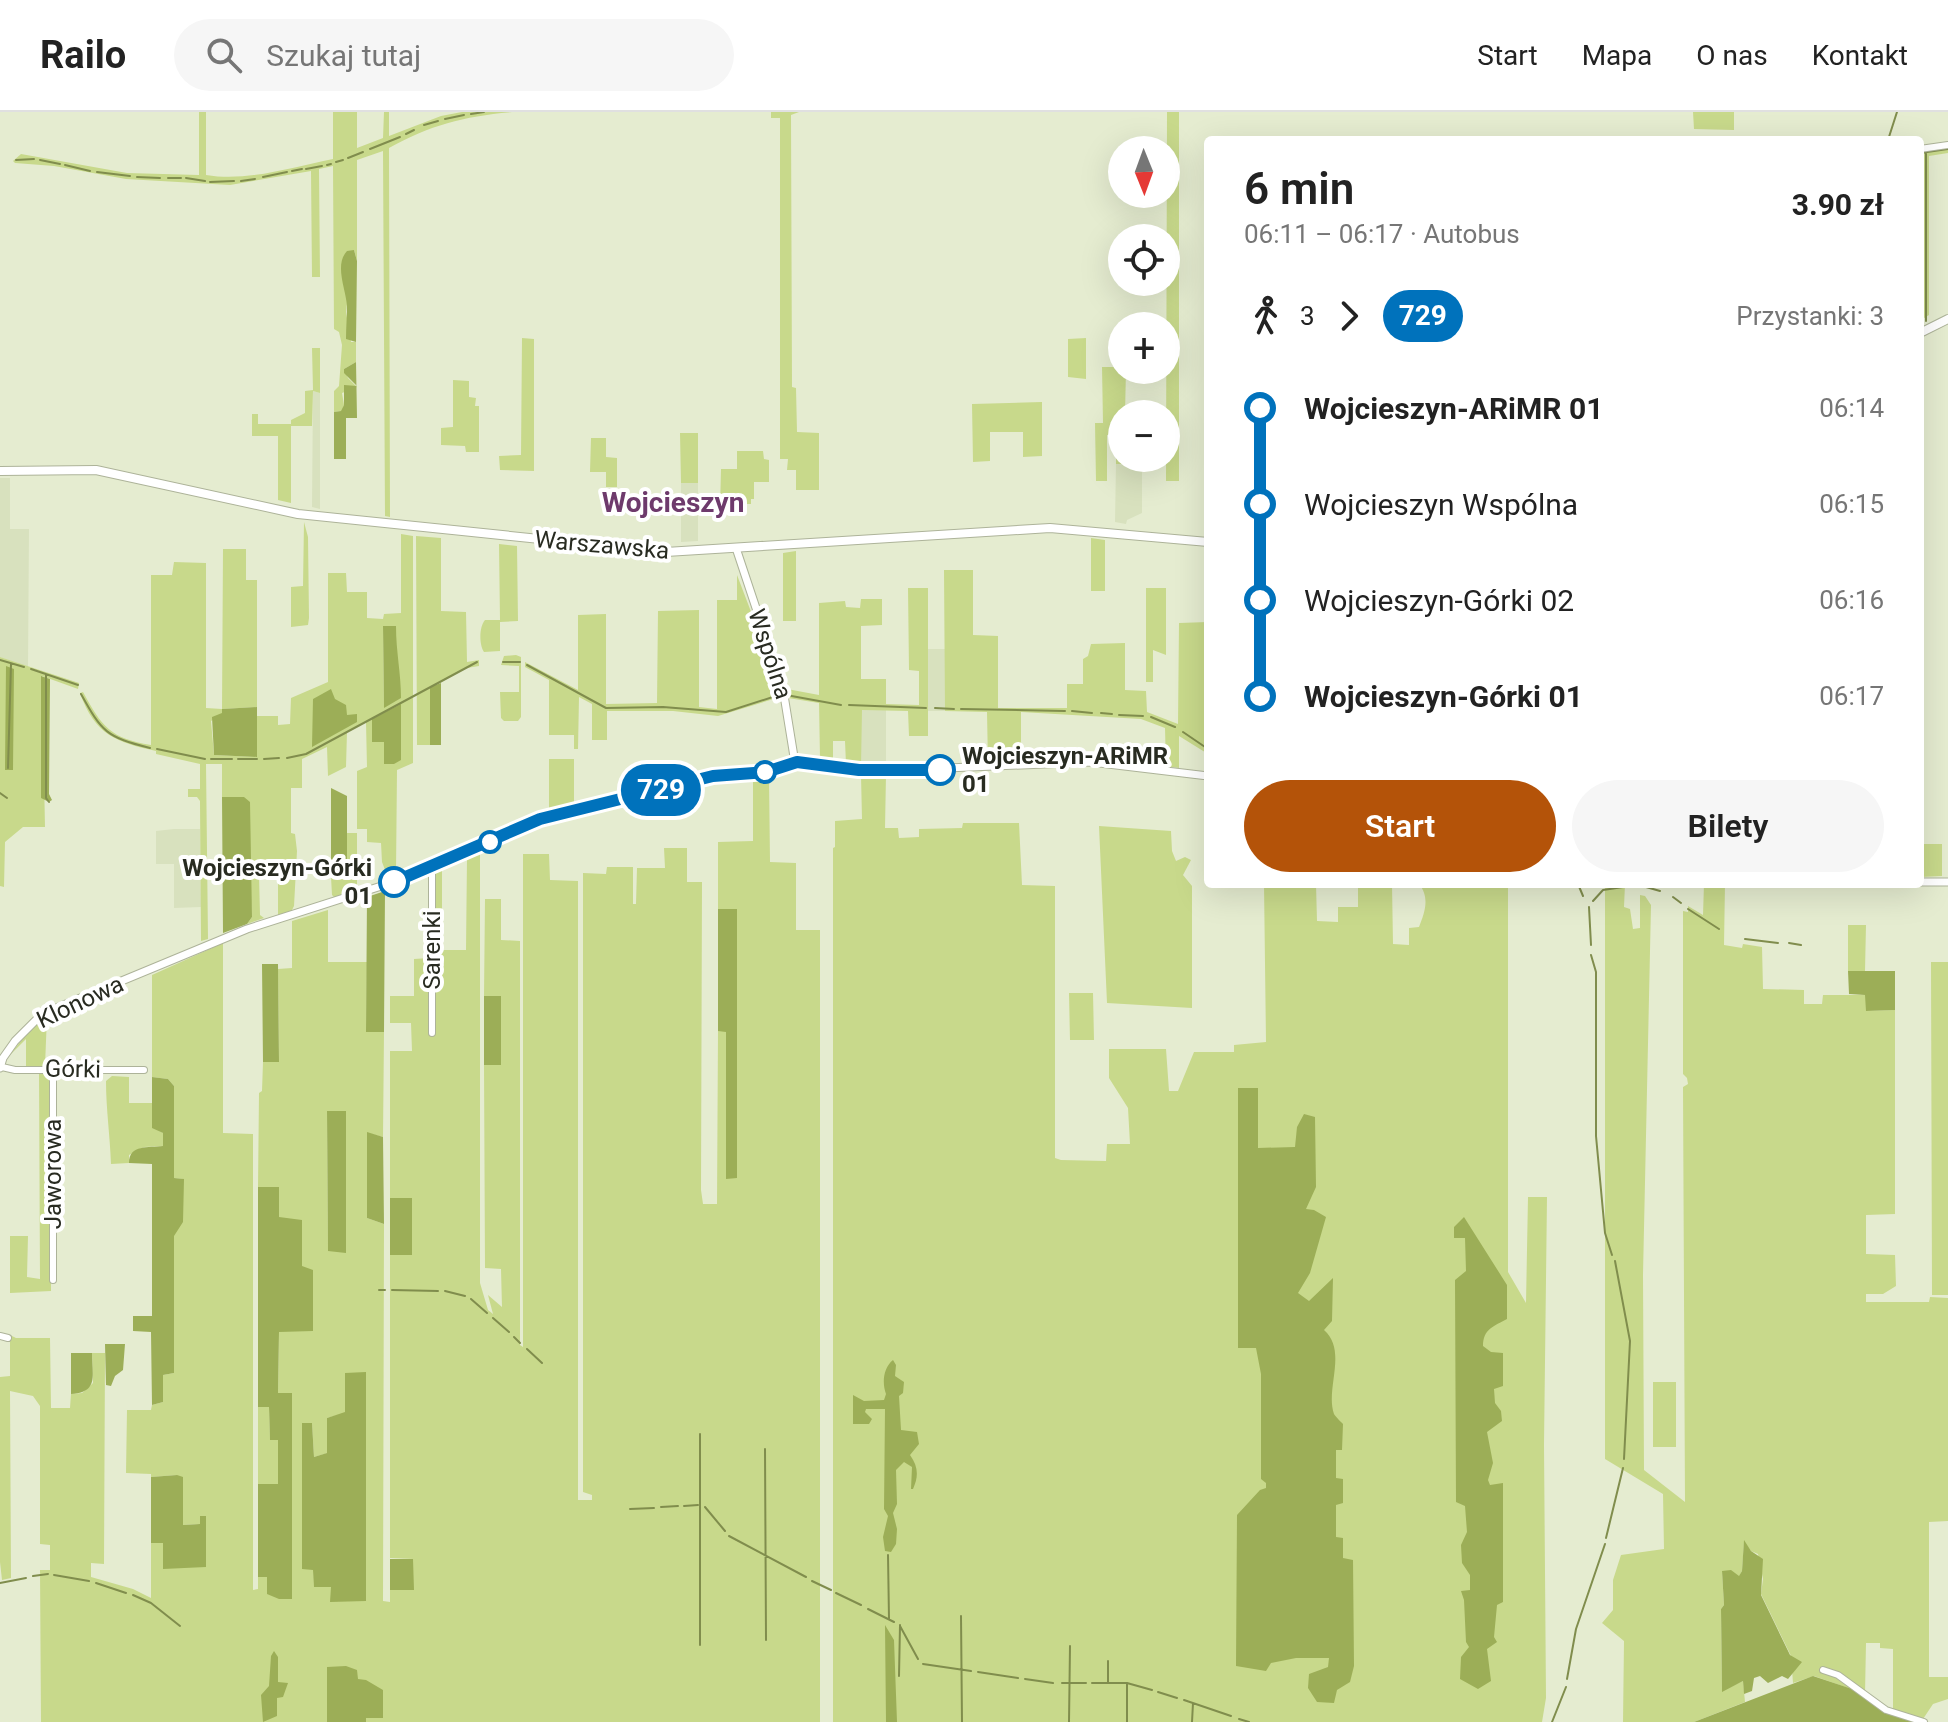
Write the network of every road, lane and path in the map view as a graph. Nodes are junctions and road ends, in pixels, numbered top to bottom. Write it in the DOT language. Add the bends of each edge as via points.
graph roads {
  1 [pos="1948,145"];
  2 [pos="1924,148"];
  3 [pos="1948,319"];
  4 [pos="1924,331"];
  5 [pos="0,471"];
  6 [pos="1204,542"];
  7 [pos="736,548"];
  8 [pos="795,763"];
  9 [pos="1204,776"];
  10 [pos="432,868"];
  11 [pos="1924,882"];
  12 [pos="1948,882"];
  13 [pos="432,1033"];
  14 [pos="1,1060"];
  15 [pos="53,1068"];
  16 [pos="144,1070"];
  17 [pos="53,1280"];
  18 [pos="1823,1670"];
  19 [pos="1924,1722"];
  1 -- 2 [label="street"];
  3 -- 4 [label="main road"];
  5 -- 7 [label="main road, Warszawska" via="96,470 343,521 648,551"];
  6 -- 7 [label="main road, Warszawska" via="1035,528"];
  7 -- 8 [label="street, Wspólna" via="783,689"];
  8 -- 9 [label="street, Klonowa" via="875,771 1091,762"];
  8 -- 10 [label="street, Klonowa" via="766,772 713,776 551,816"];
  10 -- 13 [label="street, Sarenki"];
  10 -- 14 [label="street, Klonowa" via="247,929 42,1014"];
  11 -- 12 [label="street"];
  14 -- 15 [label="street, Górki" via="15,1070"];
  15 -- 16 [label="street, Górki"];
  15 -- 17 [label="street, Jaworowa"];
  18 -- 19 [label="street" via="1886,1710"];
}
